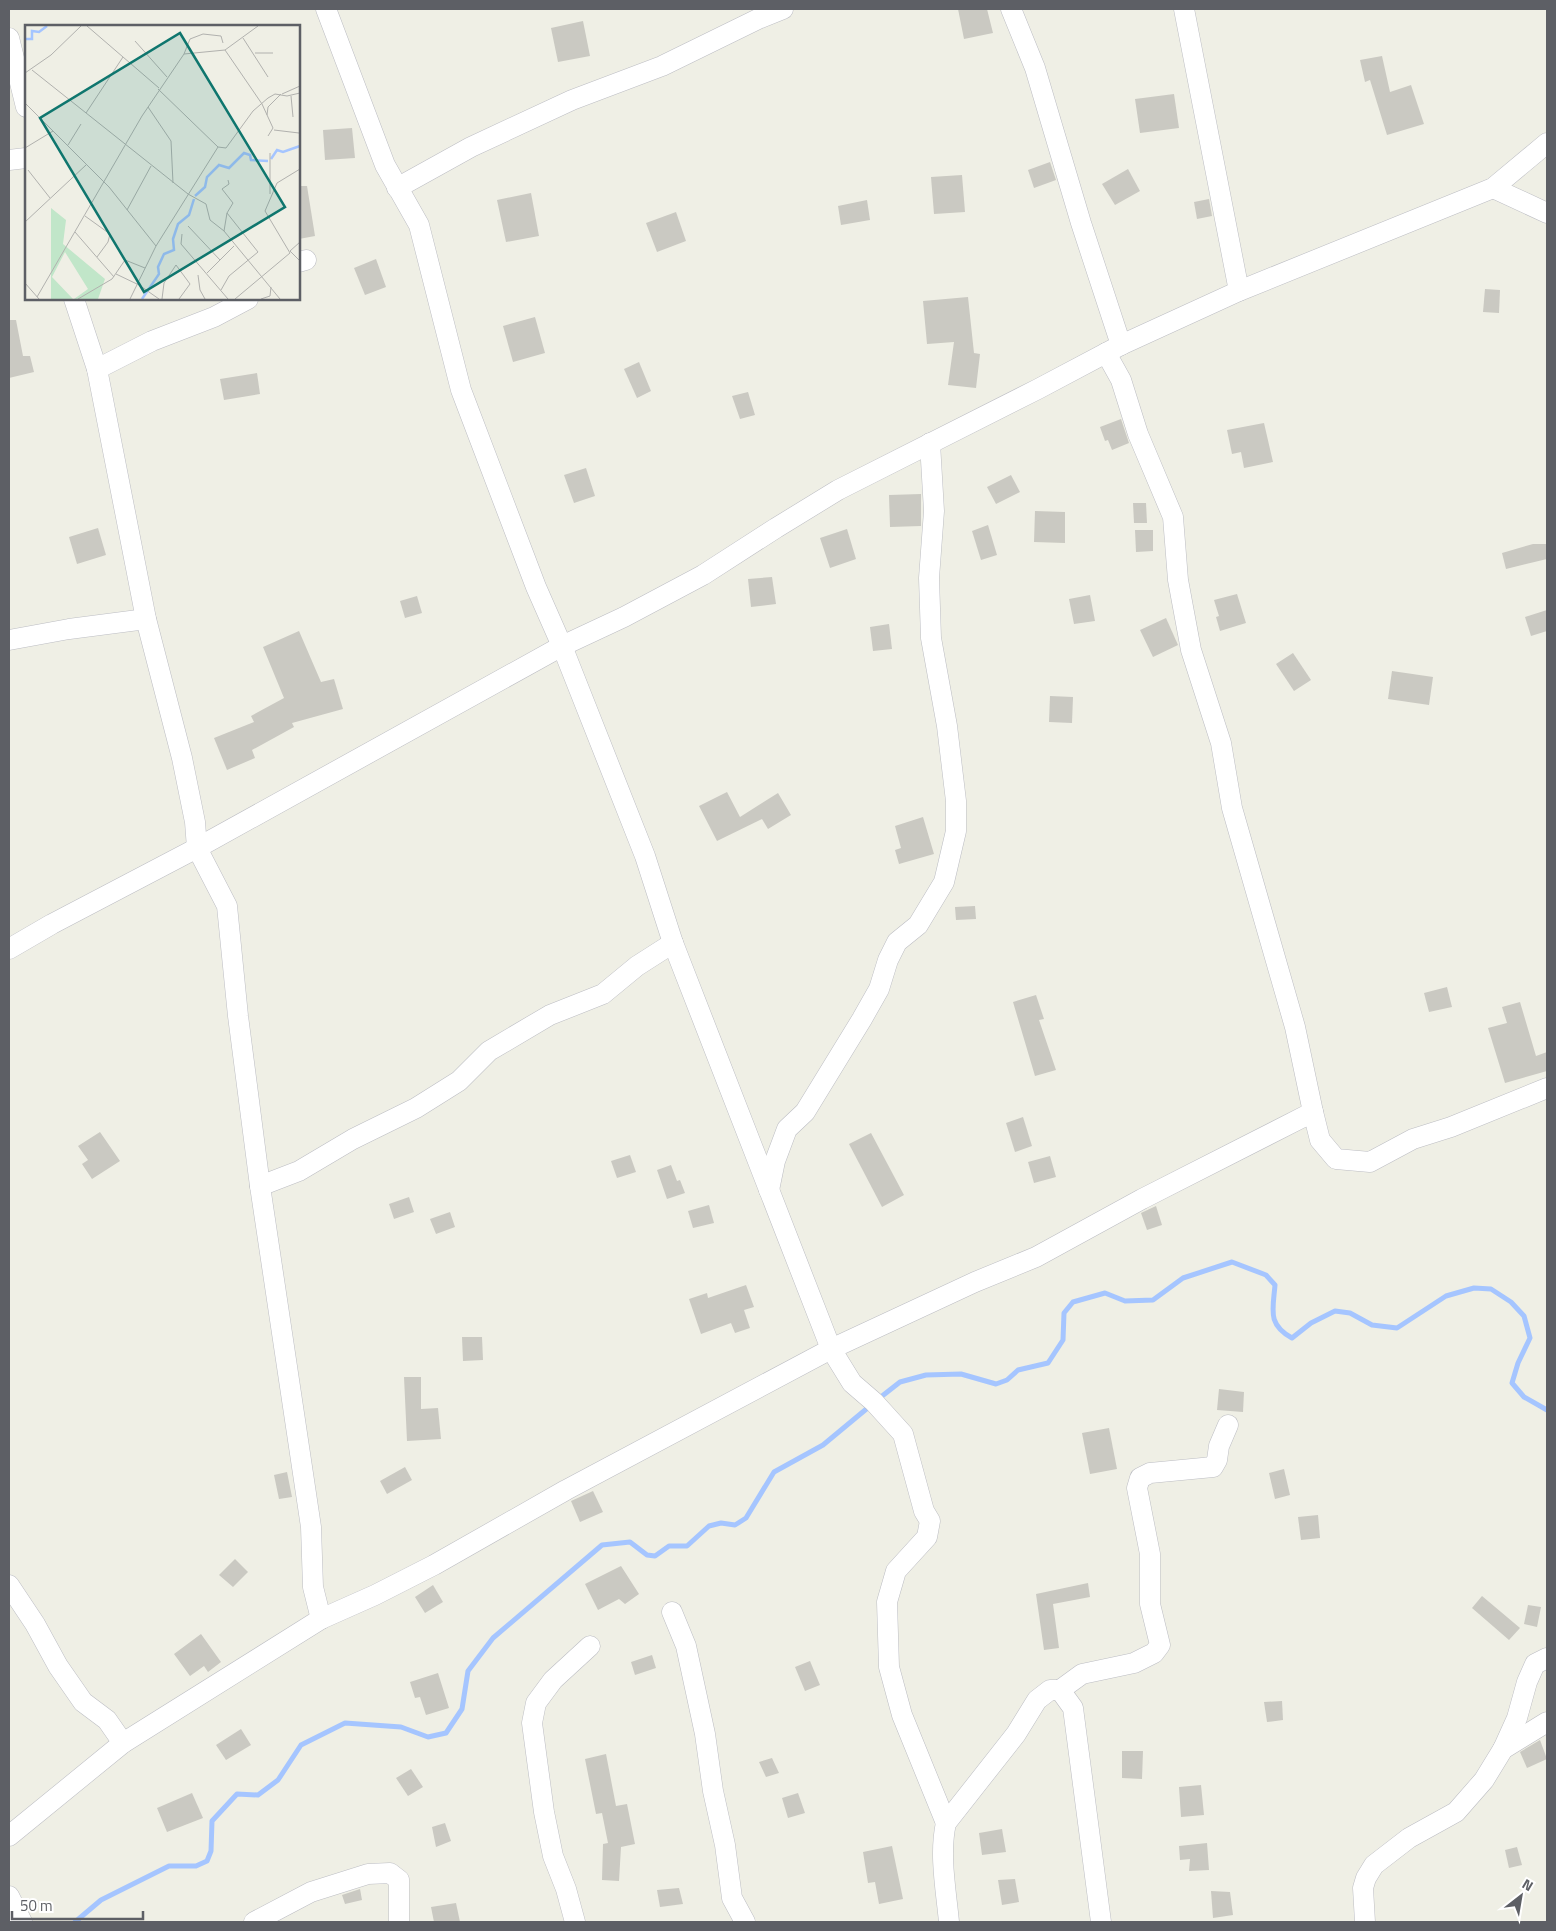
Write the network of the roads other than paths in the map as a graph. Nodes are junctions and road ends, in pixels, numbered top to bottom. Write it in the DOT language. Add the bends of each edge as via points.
graph roads {
  1 [pos="326,9"];
  2 [pos="783,9"];
  3 [pos="1011,9"];
  4 [pos="1184,9"];
  5 [pos="9,38"];
  6 [pos="25,104"];
  7 [pos="1547,144"];
  8 [pos="25,158"];
  9 [pos="9,160"];
  10 [pos="397,188"];
  11 [pos="1493,188"];
  12 [pos="1547,213"];
  13 [pos="1239,290"];
  14 [pos="74,300"];
  15 [pos="246,300"];
  16 [pos="1113,349"];
  17 [pos="98,369"];
  18 [pos="930,444"];
  19 [pos="146,620"];
  20 [pos="9,640"];
  21 [pos="562,646"];
  22 [pos="197,848"];
  23 [pos="673,944"];
  24 [pos="9,949"];
  25 [pos="1547,1088"];
  26 [pos="1313,1112"];
  27 [pos="260,1186"];
  28 [pos="769,1190"];
  29 [pos="831,1349"];
  30 [pos="1228,1425"];
  31 [pos="9,1585"];
  32 [pos="672,1612"];
  33 [pos="322,1619"];
  34 [pos="590,1646"];
  35 [pos="1547,1658"];
  36 [pos="1060,1690"];
  37 [pos="1547,1722"];
  38 [pos="123,1743"];
  39 [pos="1503,1749"];
  40 [pos="946,1823"];
  41 [pos="9,1836"];
  42 [pos="9,1896"];
  43 [pos="22,1922"];
  44 [pos="254,1922"];
  45 [pos="399,1922"];
  46 [pos="576,1922"];
  47 [pos="745,1922"];
  48 [pos="949,1922"];
  49 [pos="1101,1922"];
  50 [pos="1365,1922"];
  1 -- 10 [label="street" via="385,165"];
  2 -- 10 [label="street" via="662,66 564,104 471,147"];
  3 -- 16 [label="street" via="1036,68"];
  4 -- 13 [label="street"];
  5 -- 6 [label="street"];
  7 -- 11 [label="street"];
  8 -- 9 [label="street"];
  10 -- 21 [label="street" via="419,225 461,390 536,587"];
  11 -- 12 [label="street"];
  11 -- 13 [label="street"];
  13 -- 16 [label="street"];
  14 -- 17 [label="street"];
  15 -- 17 [label="street" via="214,317 152,341"];
  16 -- 18 [label="street"];
  16 -- 26 [label="street" via="1138,434 1173,516 1178,580 1190,650 1221,743 1232,808 1295,1027"];
  17 -- 19 [label="street"];
  18 -- 21 [label="street" via="838,490 703,575 624,618"];
  18 -- 28 [label="street" via="934,511 929,578 931,638 947,726 956,801 956,831 944,882 918,925 897,942 879,989 862,1019 806,1112 787,1129"];
  19 -- 20 [label="street"];
  19 -- 22 [label="street" via="182,758"];
  21 -- 22 [label="street"];
  21 -- 23 [label="street" via="645,856"];
  22 -- 24 [label="street"];
  22 -- 27 [label="street" via="226,906"];
  23 -- 27 [label="street" via="637,966 603,994 550,1015 489,1051 458,1081 416,1108 352,1139 299,1171"];
  23 -- 28 [label="street"];
  25 -- 26 [label="street" via="1413,1139 1370,1162 1336,1159 1320,1140"];
  26 -- 29 [label="street" via="1036,1257 879,1324"];
  27 -- 33 [label="street" via="311,1527 313,1587"];
  28 -- 29 [label="street"];
  29 -- 33 [label="street" via="566,1490 434,1565"];
  29 -- 40 [label="street" via="852,1383 903,1434 924,1511 930,1521 927,1537 896,1571 887,1602 889,1667 902,1715"];
  30 -- 36 [label="street" via="1213,1467 1150,1472 1140,1478 1137,1488 1150,1554 1150,1604 1160,1645 1154,1653 1134,1663 1082,1674"];
  31 -- 38 [label="street" via="83,1702 107,1720"];
  32 -- 47 [label="street" via="686,1646 705,1734 732,1898"];
  33 -- 38 [label="street"];
  34 -- 46 [label="street" via="553,1680 536,1703 532,1723 553,1856"];
  35 -- 39 [label="street" via="1535,1664"];
  36 -- 40 [label="street" via="1050,1690 1037,1700 1016,1734"];
  36 -- 49 [label="street" via="1073,1708"];
  37 -- 39 [label="street"];
  38 -- 41 [label="street"];
  39 -- 50 [label="street" via="1484,1780 1456,1812 1409,1838 1374,1865 1363,1888"];
  40 -- 48 [label="street" via="943,1836"];
  42 -- 43 [label="street"];
  44 -- 45 [label="street" via="311,1892 368,1874 390,1873 399,1880"];
}
